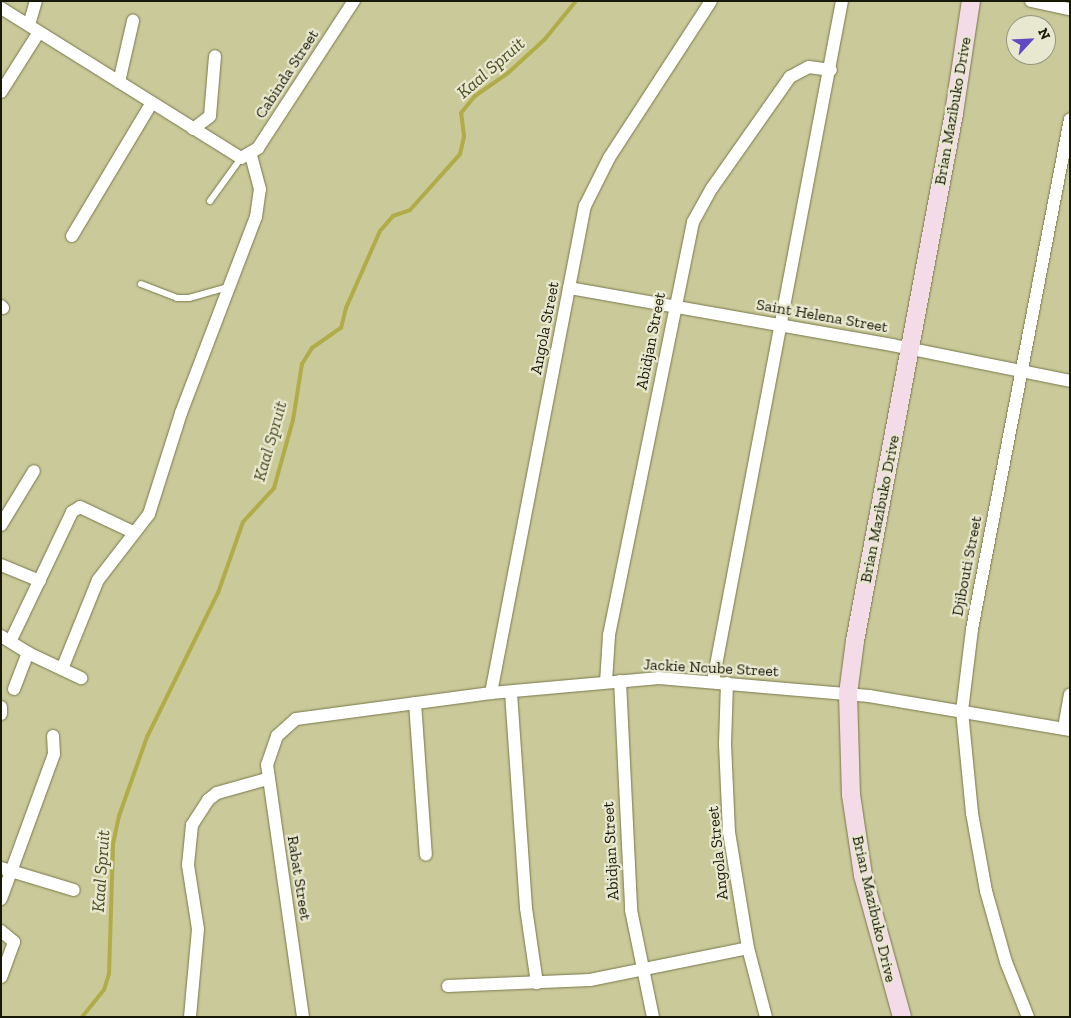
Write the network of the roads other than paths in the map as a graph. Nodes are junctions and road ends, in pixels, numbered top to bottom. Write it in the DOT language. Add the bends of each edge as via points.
graph roads {
  1 [pos="36,1"];
  2 [pos="354,1"];
  3 [pos="711,1"];
  4 [pos="842,1"];
  5 [pos="971,1"];
  6 [pos="1031,1"];
  7 [pos="1,8"];
  8 [pos="1070,9"];
  9 [pos="133,21"];
  10 [pos="34,29"];
  11 [pos="215,56"];
  12 [pos="830,70"];
  13 [pos="119,82"];
  14 [pos="4,83"];
  15 [pos="151,104"];
  16 [pos="1070,118"];
  17 [pos="193,129"];
  18 [pos="246,156"];
  19 [pos="210,201"];
  20 [pos="72,236"];
  21 [pos="141,284"];
  22 [pos="230,287"];
  23 [pos="569,288"];
  24 [pos="674,307"];
  25 [pos="781,325"];
  26 [pos="910,349"];
  27 [pos="1020,372"];
  28 [pos="1070,381"];
  29 [pos="34,471"];
  30 [pos="1,525"];
  31 [pos="133,532"];
  32 [pos="1,565"];
  33 [pos="40,581"];
  34 [pos="6,638"];
  35 [pos="28,653"];
  36 [pos="62,669"];
  37 [pos="81,678"];
  38 [pos="620,681"];
  39 [pos="713,681"];
  40 [pos="606,682"];
  41 [pos="727,683"];
  42 [pos="14,689"];
  43 [pos="511,692"];
  44 [pos="491,694"];
  45 [pos="848,694"];
  46 [pos="1070,695"];
  47 [pos="415,703"];
  48 [pos="1,707"];
  49 [pos="962,710"];
  50 [pos="1,714"];
  51 [pos="1067,729"];
  52 [pos="53,736"];
  53 [pos="272,744"];
  54 [pos="267,779"];
  55 [pos="426,855"];
  56 [pos="5,869"];
  57 [pos="74,890"];
  58 [pos="1,899"];
  59 [pos="1,931"];
  60 [pos="748,948"];
  61 [pos="641,967"];
  62 [pos="1,977"];
  63 [pos="537,983"];
  64 [pos="448,986"];
  65 [pos="190,1017"];
  66 [pos="303,1017"];
  67 [pos="653,1017"];
  68 [pos="766,1017"];
  69 [pos="902,1017"];
  70 [pos="1028,1017"];
  1 -- 10 [label="street"];
  2 -- 18 [label="street, Cabinda Street"];
  3 -- 23 [label="street, Angola Street" via="595,182 583,214"];
  4 -- 12 [label="street"];
  5 -- 26 [label="street, Brian Mazibuko Drive" via="954,113"];
  6 -- 8 [label="street"];
  7 -- 10 [label="street"];
  9 -- 13 [label="street"];
  10 -- 13 [label="street"];
  10 -- 14 [label="street"];
  11 -- 17 [label="street" via="210,116"];
  12 -- 24 [label="street, Abidjan Street" via="808,67 795,72 712,188 693,222"];
  12 -- 25 [label="street"];
  13 -- 15 [label="street"];
  15 -- 17 [label="street"];
  15 -- 20 [label="street"];
  16 -- 27 [label="street, Djibouti Street"];
  17 -- 18 [label="street"];
  18 -- 19 [label="lane"];
  18 -- 22 [label="street" via="260,189 259,202"];
  21 -- 22 [label="lane" via="176,298 189,298"];
  22 -- 31 [label="street" via="168,449 149,514"];
  23 -- 24 [label="street, Saint Helena Street"];
  23 -- 44 [label="street, Angola Street"];
  24 -- 25 [label="street, Saint Helena Street"];
  24 -- 40 [label="street, Abidjan Street" via="609,635"];
  25 -- 26 [label="street, Saint Helena Street"];
  25 -- 39 [label="street"];
  26 -- 27 [label="street, Saint Helena Street"];
  26 -- 45 [label="street, Brian Mazibuko Drive" via="855,640"];
  27 -- 28 [label="street, Saint Helena Street"];
  27 -- 49 [label="street, Djibouti Street" via="972,629"];
  29 -- 30 [label="street"];
  31 -- 33 [label="street" via="80,507 72,512"];
  31 -- 36 [label="street" via="98,580"];
  32 -- 33 [label="street"];
  33 -- 34 [label="street"];
  34 -- 35 [label="street"];
  35 -- 36 [label="street"];
  35 -- 42 [label="street"];
  36 -- 37 [label="street"];
  38 -- 39 [label="street, Jackie Ncube Street"];
  38 -- 40 [label="street, Jackie Ncube Street"];
  38 -- 61 [label="street, Abidjan Street" via="630,910"];
  39 -- 41 [label="street, Jackie Ncube Street"];
  40 -- 43 [label="street, Jackie Ncube Street"];
  41 -- 45 [label="street, Jackie Ncube Street"];
  41 -- 60 [label="street, Angola Street" via="725,744 729,832"];
  43 -- 44 [label="street, Jackie Ncube Street"];
  43 -- 63 [label="street" via="526,908"];
  44 -- 47 [label="street, Jackie Ncube Street"];
  45 -- 49 [label="street, Jackie Ncube Street"];
  45 -- 69 [label="street, Brian Mazibuko Drive" via="851,795 863,875"];
  46 -- 51 [label="street"];
  47 -- 53 [label="street, Jackie Ncube Street" via="296,719 281,730"];
  47 -- 55 [label="street"];
  48 -- 50 [label="street"];
  49 -- 51 [label="street, Jackie Ncube Street"];
  49 -- 70 [label="street, Djibouti Street" via="972,813 986,891 1006,962"];
  52 -- 56 [label="street" via="54,754"];
  53 -- 54 [label="street, Rabat Street"];
  54 -- 65 [label="street" via="217,793 208,800 192,825 188,865 198,929"];
  54 -- 66 [label="street, Rabat Street"];
  56 -- 57 [label="street"];
  56 -- 58 [label="street"];
  59 -- 62 [label="street" via="14,942"];
  60 -- 61 [label="street"];
  60 -- 68 [label="street, Angola Street"];
  61 -- 63 [label="street" via="590,980"];
  61 -- 67 [label="street, Abidjan Street"];
  63 -- 64 [label="street"];
}
